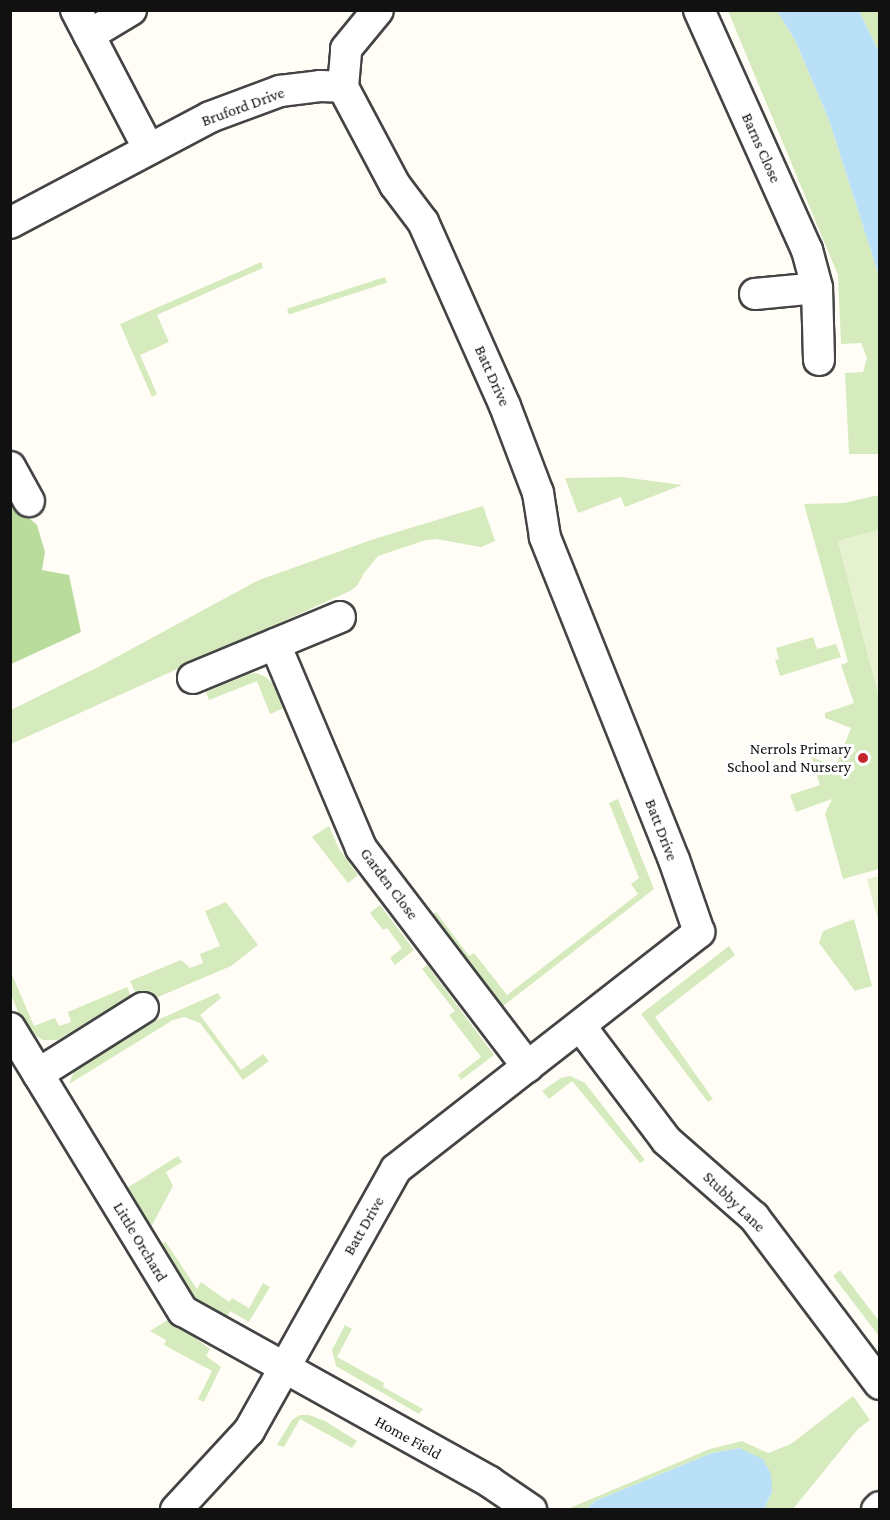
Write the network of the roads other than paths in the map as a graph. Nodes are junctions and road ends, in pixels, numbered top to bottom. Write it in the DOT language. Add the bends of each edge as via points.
graph roads {
  1 [pos="131,10"];
  2 [pos="378,10"];
  3 [pos="699,10"];
  4 [pos="83,23"];
  5 [pos="343,87"];
  6 [pos="148,148"];
  7 [pos="10,223"];
  8 [pos="817,288"];
  9 [pos="755,294"];
  10 [pos="819,360"];
  11 [pos="10,467"];
  12 [pos="29,501"];
  13 [pos="340,617"];
  14 [pos="276,644"];
  15 [pos="193,678"];
  16 [pos="143,1008"];
  17 [pos="581,1027"];
  18 [pos="10,1028"];
  19 [pos="528,1067"];
  20 [pos="38,1074"];
  21 [pos="283,1369"];
  22 [pos="879,1384"];
  23 [pos="176,1509"];
  24 [pos="531,1509"];
  1 -- 4 [label="street"];
  2 -- 5 [label="street" via="346,50"];
  3 -- 8 [label="street, Barns Close" via="807,250"];
  4 -- 6 [label="street"];
  5 -- 6 [label="street, Bruford Drive" via="280,91 210,117"];
  5 -- 17 [label="street, Batt Drive" via="395,185 423,222 506,406 538,493 545,537 699,932"];
  6 -- 7 [label="street, Bruford Drive"];
  8 -- 9 [label="street"];
  8 -- 10 [label="street, Barns Close"];
  11 -- 12 [label="street"];
  13 -- 14 [label="street"];
  14 -- 15 [label="street"];
  14 -- 19 [label="street, Garden Close" via="361,848"];
  16 -- 20 [label="street"];
  17 -- 19 [label="street, Batt Drive"];
  17 -- 22 [label="street, Stubby Lane" via="666,1140 754,1217"];
  18 -- 20 [label="street, Little Orchard"];
  19 -- 21 [label="street, Batt Drive" via="396,1169"];
  20 -- 21 [label="street, Little Orchard" via="183,1311"];
  21 -- 23 [label="street, Batt Drive" via="249,1431"];
  21 -- 24 [label="street, Home Field" via="490,1482"];
}
